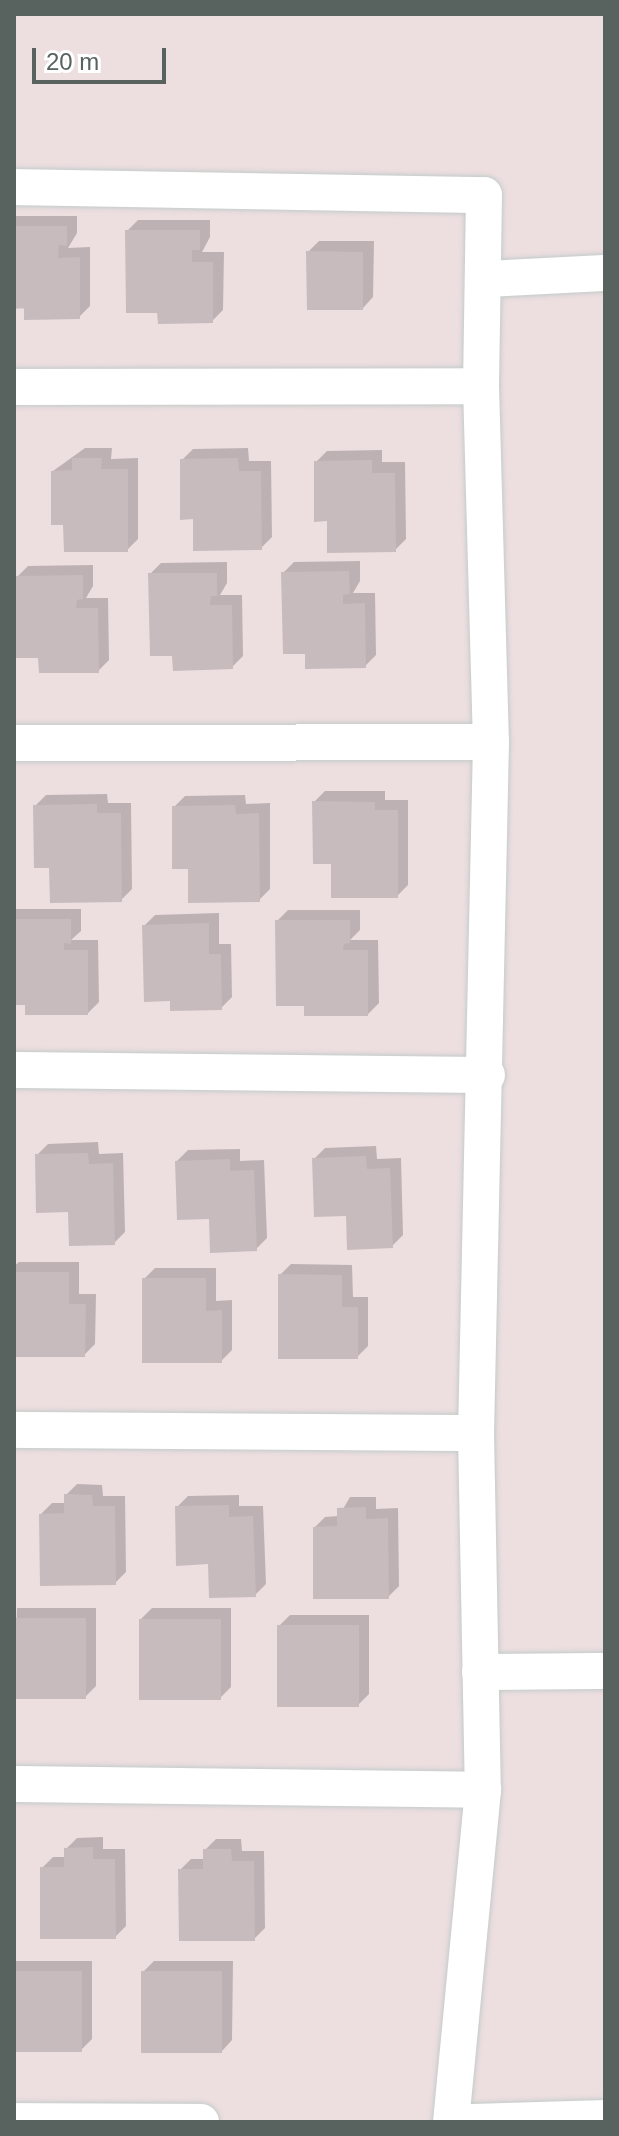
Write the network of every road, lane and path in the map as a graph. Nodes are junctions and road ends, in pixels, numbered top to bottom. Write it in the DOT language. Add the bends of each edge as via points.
graph roads {
  1 [pos="14,187"];
  2 [pos="605,273"];
  3 [pos="485,279"];
  4 [pos="481,386"];
  5 [pos="14,387"];
  6 [pos="491,742"];
  7 [pos="14,743"];
  8 [pos="14,1070"];
  9 [pos="487,1075"];
  10 [pos="14,1430"];
  11 [pos="476,1433"];
  12 [pos="605,1671"];
  13 [pos="480,1672"];
  14 [pos="14,1784"];
  15 [pos="483,1790"];
  16 [pos="605,2118"];
  17 [pos="14,2121"];
  18 [pos="201,2122"];
  19 [pos="451,2122"];
  20 [pos="473,2122"];
  1 -- 3 [label="street" via="484,195"];
  2 -- 3 [label="street"];
  3 -- 4 [label="street"];
  4 -- 5 [label="street"];
  4 -- 6 [label="street"];
  6 -- 7 [label="street"];
  6 -- 9 [label="street"];
  8 -- 9 [label="street"];
  9 -- 11 [label="street"];
  10 -- 11 [label="street"];
  11 -- 13 [label="street"];
  12 -- 13 [label="street"];
  13 -- 15 [label="street"];
  14 -- 15 [label="street"];
  15 -- 19 [label="street"];
  16 -- 20 [label="street"];
  17 -- 18 [label="street"];
}
